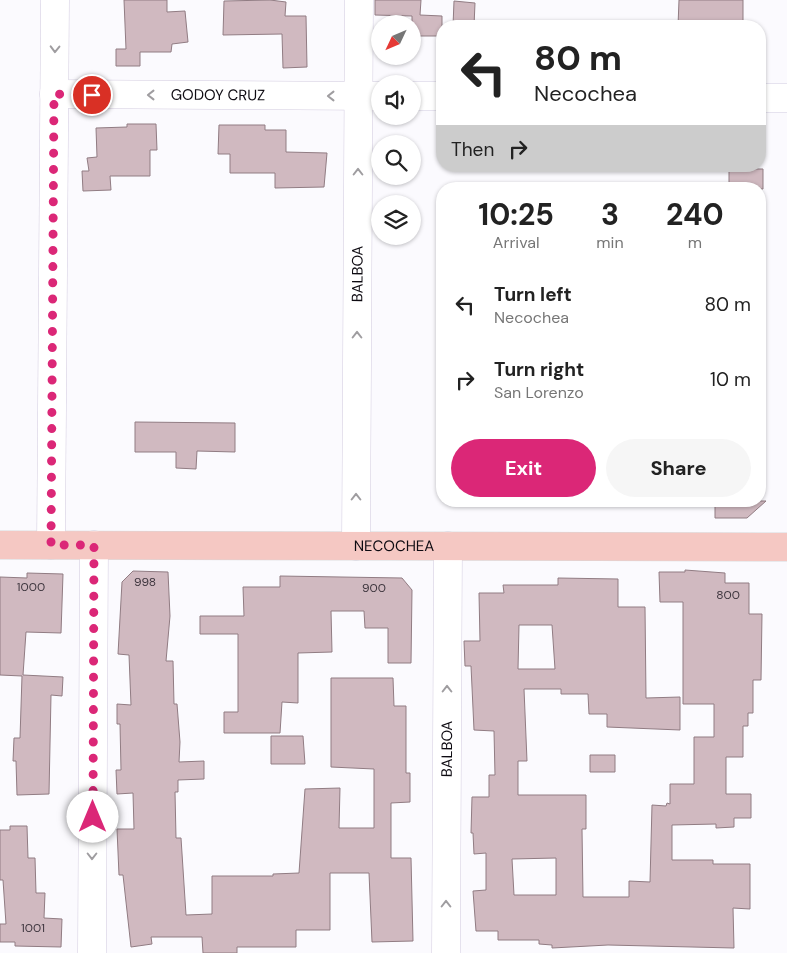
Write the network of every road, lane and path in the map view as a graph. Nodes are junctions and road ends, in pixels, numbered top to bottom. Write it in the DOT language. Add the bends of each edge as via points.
graph roads {
  1 [pos="55,0"];
  2 [pos="358,0"];
  3 [pos="54,94"];
  4 [pos="369,96"];
  5 [pos="421,96"];
  6 [pos="436,96"];
  7 [pos="766,98"];
  8 [pos="787,98"];
  9 [pos="0,545"];
  10 [pos="51,545"];
  11 [pos="94,545"];
  12 [pos="356,546"];
  13 [pos="448,546"];
  14 [pos="787,547"];
  15 [pos="92,953"];
  16 [pos="446,953"];
  1 -- 3 [label="street, one-way"];
  2 -- 4 [label="street, BALBOA"];
  4 -- 3 [label="street, GODOY CRUZ, one-way"];
  3 -- 10 [label="street"];
  12 -- 4 [label="street, BALBOA, one-way"];
  5 -- 6 [label="street"];
  7 -- 8 [label="street"];
  9 -- 10 [label="main road, NECOCHEA"];
  10 -- 11 [label="main road, NECOCHEA"];
  11 -- 12 [label="main road, NECOCHEA"];
  11 -- 15 [label="street, one-way"];
  12 -- 13 [label="main road, NECOCHEA"];
  13 -- 14 [label="main road, NECOCHEA"];
  16 -- 13 [label="street, BALBOA, one-way"];
}
